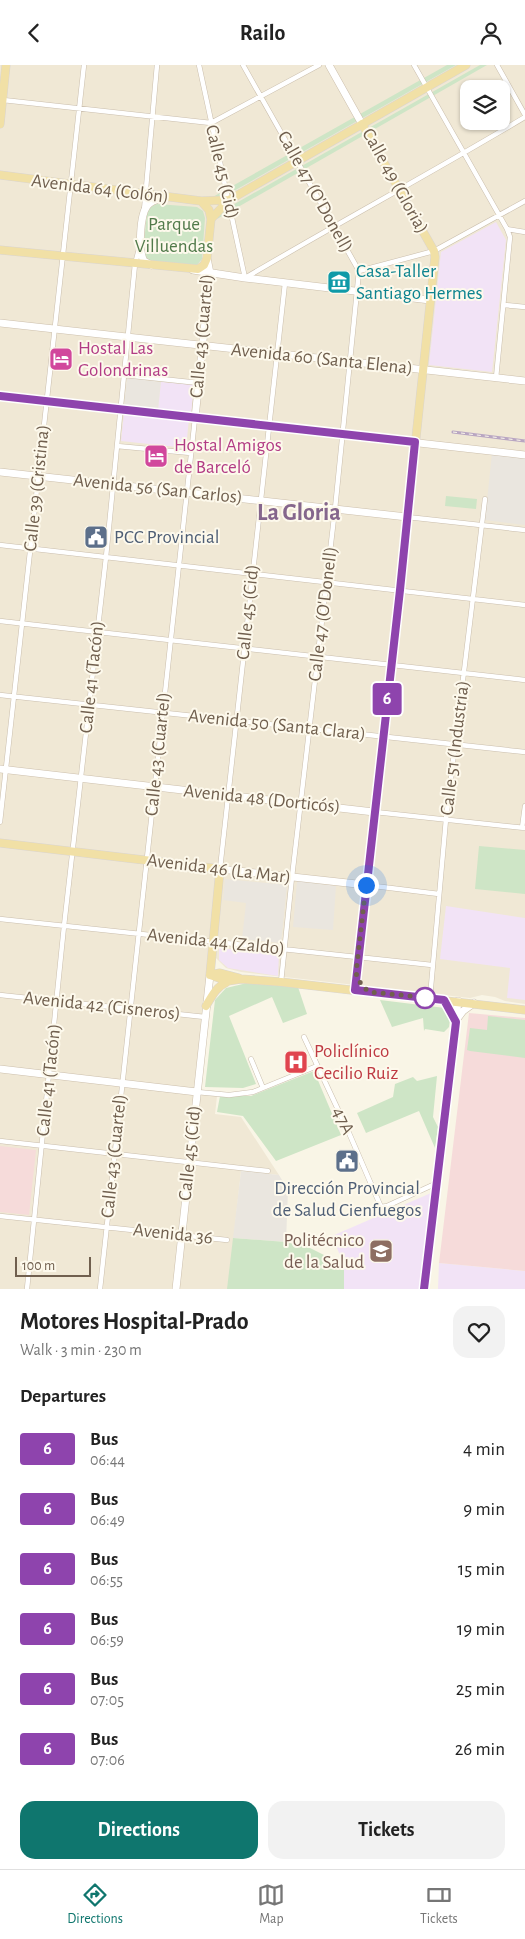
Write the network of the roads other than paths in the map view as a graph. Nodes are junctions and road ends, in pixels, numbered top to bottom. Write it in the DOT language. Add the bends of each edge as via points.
graph roads {
  1 [pos="84,65"];
  2 [pos="157,65"];
  3 [pos="199,65"];
  4 [pos="243,65"];
  5 [pos="319,65"];
  6 [pos="329,65"];
  7 [pos="414,65"];
  8 [pos="466,65"];
  9 [pos="497,65"];
  10 [pos="5,67"];
  11 [pos="426,88"];
  12 [pos="262,97"];
  13 [pos="3,100"];
  14 [pos="78,108"];
  15 [pos="525,116"];
  16 [pos="151,117"];
  17 [pos="211,123"];
  18 [pos="0,124"];
  19 [pos="362,124"];
  20 [pos="463,153"];
  21 [pos="298,161"];
  22 [pos="0,175"];
  23 [pos="70,185"];
  24 [pos="399,189"];
  25 [pos="145,193"];
  26 [pos="165,197"];
  27 [pos="229,200"];
  28 [pos="201,201"];
  29 [pos="525,201"];
  30 [pos="143,213"];
  31 [pos="498,215"];
  32 [pos="211,219"];
  33 [pos="334,225"];
  34 [pos="507,229"];
  35 [pos="525,232"];
  36 [pos="139,249"];
  37 [pos="0,250"];
  38 [pos="434,251"];
  39 [pos="62,257"];
  40 [pos="207,258"];
  41 [pos="135,264"];
  42 [pos="151,265"];
  43 [pos="190,269"];
  44 [pos="359,271"];
  45 [pos="210,273"];
  46 [pos="246,278"];
  47 [pos="285,283"];
  48 [pos="357,291"];
  49 [pos="430,300"];
  50 [pos="504,305"];
  51 [pos="525,307"];
  52 [pos="0,323"];
  53 [pos="54,329"];
  54 [pos="128,337"];
  55 [pos="203,346"];
  56 [pos="277,354"];
  57 [pos="350,362"];
  58 [pos="423,370"];
  59 [pos="124,375"];
  60 [pos="496,378"];
  61 [pos="525,381"];
  62 [pos="199,383"];
  63 [pos="0,396"];
  64 [pos="46,401"];
  65 [pos="121,410"];
  66 [pos="195,418"];
  67 [pos="268,426"];
  68 [pos="343,434"];
  69 [pos="415,442"];
  70 [pos="117,446"];
  71 [pos="191,453"];
  72 [pos="525,455"];
  73 [pos="0,471"];
  74 [pos="38,476"];
  75 [pos="113,484"];
  76 [pos="187,493"];
  77 [pos="485,499"];
  78 [pos="260,501"];
  79 [pos="336,509"];
  80 [pos="407,517"];
  81 [pos="482,526"];
  82 [pos="525,531"];
  83 [pos="0,545"];
  84 [pos="31,549"];
  85 [pos="106,557"];
  86 [pos="179,566"];
  87 [pos="252,574"];
  88 [pos="327,582"];
  89 [pos="400,590"];
  90 [pos="473,599"];
  91 [pos="525,605"];
  92 [pos="0,621"];
  93 [pos="23,624"];
  94 [pos="97,632"];
  95 [pos="171,640"];
  96 [pos="244,649"];
  97 [pos="319,657"];
  98 [pos="391,665"];
  99 [pos="463,673"];
  100 [pos="525,680"];
  101 [pos="0,695"];
  102 [pos="15,697"];
  103 [pos="88,705"];
  104 [pos="163,713"];
  105 [pos="236,721"];
  106 [pos="310,729"];
  107 [pos="382,736"];
  108 [pos="455,745"];
  109 [pos="525,753"];
  110 [pos="3,770"];
  111 [pos="81,778"];
  112 [pos="155,787"];
  113 [pos="227,795"];
  114 [pos="301,803"];
  115 [pos="525,806"];
  116 [pos="374,811"];
  117 [pos="446,819"];
  118 [pos="0,822"];
  119 [pos="524,828"];
  120 [pos="0,843"];
  121 [pos="73,852"];
  122 [pos="147,860"];
  123 [pos="220,869"];
  124 [pos="292,877"];
  125 [pos="366,885"];
  126 [pos="439,894"];
  127 [pos="0,919"];
  128 [pos="64,926"];
  129 [pos="139,934"];
  130 [pos="213,941"];
  131 [pos="284,949"];
  132 [pos="212,955"];
  133 [pos="357,957"];
  134 [pos="432,965"];
  135 [pos="356,973"];
  136 [pos="210,975"];
  137 [pos="228,978"];
  138 [pos="281,982"];
  139 [pos="340,989"];
  140 [pos="355,990"];
  141 [pos="370,992"];
  142 [pos="0,995"];
  143 [pos="430,998"];
  144 [pos="444,1000"];
  145 [pos="57,1001"];
  146 [pos="458,1001"];
  147 [pos="474,1003"];
  148 [pos="206,1006"];
  149 [pos="130,1008"];
  150 [pos="525,1010"];
  151 [pos="205,1017"];
  152 [pos="456,1022"];
  153 [pos="304,1037"];
  154 [pos="251,1059"];
  155 [pos="317,1065"];
  156 [pos="0,1069"];
  157 [pos="49,1075"];
  158 [pos="122,1083"];
  159 [pos="263,1089"];
  160 [pos="197,1092"];
  161 [pos="0,1141"];
  162 [pos="42,1146"];
  163 [pos="114,1154"];
  164 [pos="190,1162"];
  165 [pos="268,1171"];
  166 [pos="437,1183"];
  167 [pos="0,1216"];
  168 [pos="34,1220"];
  169 [pos="106,1227"];
  170 [pos="181,1235"];
  171 [pos="227,1240"];
  172 [pos="27,1289"];
  173 [pos="100,1289"];
  174 [pos="176,1289"];
  175 [pos="424,1289"];
  1 -- 14 [label="street, Calle 39 (Cristina)"];
  2 -- 16 [label="street, Calle 41 (Tacón)"];
  3 -- 17 [label="street, Calle 45 (Cid)"];
  4 -- 12 [label="street, Calle 47 (O'Donell)"];
  5 -- 12 [label="street"];
  6 -- 19 [label="street, Calle 49 (Gloria)"];
  7 -- 11 [label="street"];
  8 -- 11 [label="main road"];
  9 -- 15 [label="street"];
  10 -- 13 [label="main road"];
  11 -- 19 [label="main road"];
  11 -- 20 [label="street"];
  12 -- 17 [label="street"];
  12 -- 21 [label="street, Calle 47 (O'Donell)"];
  13 -- 14 [label="street"];
  13 -- 18 [label="main road"];
  14 -- 16 [label="street"];
  14 -- 23 [label="street, Calle 39 (Cristina)"];
  15 -- 20 [label="street"];
  16 -- 17 [label="street"];
  16 -- 25 [label="street, Calle 41 (Tacón)"];
  17 -- 27 [label="street, Calle 45 (Cid)"];
  19 -- 21 [label="main road"];
  19 -- 24 [label="main road, Calle 49 (Gloria)"];
  20 -- 24 [label="street"];
  20 -- 31 [label="street"];
  21 -- 27 [label="main road"];
  21 -- 33 [label="street, Calle 47 (O'Donell)"];
  22 -- 23 [label="main road, Avenida 64 (Colón)"];
  23 -- 25 [label="main road, Avenida 64 (Colón)"];
  23 -- 39 [label="street, Calle 39 (Cristina)"];
  24 -- 33 [label="street"];
  24 -- 38 [label="main road, Calle 49 (Gloria)"];
  25 -- 26 [label="main road, Avenida 64 (Colón)"];
  25 -- 30 [label="street, Calle 41 (Tacón)"];
  26 -- 28 [label="main road, Avenida 64 (Colón)"];
  26 -- 30 [label="street" via="147,205"];
  27 -- 28 [label="main road, Avenida 64 (Colón)"];
  27 -- 32 [label="main road"];
  27 -- 46 [label="street, Calle 45 (Cid)"];
  28 -- 32 [label="main road" via="209,210"];
  29 -- 31 [label="street"];
  30 -- 36 [label="street, Calle 41 (Tacón)"];
  31 -- 34 [label="street"];
  31 -- 38 [label="street"];
  32 -- 40 [label="main road, Calle 43 (Cuartel)"];
  33 -- 44 [label="street, Calle 47 (O'Donell)"];
  33 -- 46 [label="street"];
  34 -- 35 [label="street"];
  34 -- 50 [label="street" via="510,243"];
  36 -- 41 [label="street, Calle 41 (Tacón)"];
  36 -- 42 [label="street" via="144,261"];
  37 -- 39 [label="main road"];
  38 -- 44 [label="street"];
  38 -- 49 [label="main road, Calle 49 (Gloria)"];
  39 -- 41 [label="main road"];
  39 -- 53 [label="street, Calle 39 (Cristina)"];
  40 -- 43 [label="main road" via="198,269"];
  40 -- 45 [label="street, Calle 43 (Cuartel)"];
  41 -- 42 [label="main road"];
  41 -- 54 [label="street, Calle 41 (Tacón)"];
  42 -- 43 [label="main road"];
  43 -- 45 [label="street"];
  44 -- 48 [label="street, Calle 47 (O'Donell)"];
  45 -- 46 [label="street"];
  45 -- 55 [label="street, Calle 43 (Cuartel)"];
  46 -- 47 [label="street"];
  47 -- 48 [label="street"];
  47 -- 56 [label="street, Calle 45 (Cid)"];
  48 -- 49 [label="street"];
  48 -- 57 [label="street, Calle 47 (O'Donell)"];
  49 -- 58 [label="main road, Calle 49 (Gloria)"];
  50 -- 51 [label="street"];
  50 -- 60 [label="street"];
  52 -- 53 [label="street, Avenida 60 (Santa Elena)"];
  53 -- 54 [label="street, Avenida 60 (Santa Elena)"];
  53 -- 64 [label="street, Calle 39 (Cristina)"];
  54 -- 55 [label="street, Avenida 60 (Santa Elena)"];
  54 -- 59 [label="street, Calle 41 (Tacón)"];
  55 -- 56 [label="street, Avenida 60 (Santa Elena)"];
  55 -- 62 [label="street, Calle 43 (Cuartel)"];
  56 -- 57 [label="street, Avenida 60 (Santa Elena)"];
  56 -- 67 [label="street, Calle 45 (Cid)"];
  57 -- 58 [label="street, Avenida 60 (Santa Elena)"];
  57 -- 68 [label="street, Calle 47 (O'Donell)"];
  58 -- 60 [label="street, Avenida 60 (Santa Elena)"];
  58 -- 69 [label="main road, Calle 49 (Gloria)"];
  59 -- 62 [label="street"];
  59 -- 65 [label="street, Calle 41 (Tacón)"];
  60 -- 61 [label="street, Avenida 60 (Santa Elena)"];
  62 -- 66 [label="street, Calle 43 (Cuartel)"];
  63 -- 64 [label="street"];
  64 -- 65 [label="street"];
  64 -- 74 [label="street, Calle 39 (Cristina)"];
  65 -- 66 [label="street"];
  65 -- 70 [label="street, Calle 41 (Tacón)"];
  66 -- 67 [label="street"];
  66 -- 71 [label="street, Calle 43 (Cuartel)"];
  67 -- 68 [label="street"];
  67 -- 78 [label="street, Calle 45 (Cid)"];
  68 -- 69 [label="street"];
  68 -- 79 [label="street, Calle 47 (O'Donell)"];
  69 -- 72 [label="street"];
  69 -- 80 [label="main road, Calle 49 (Gloria)"];
  70 -- 71 [label="street"];
  70 -- 75 [label="street, Calle 41 (Tacón)"];
  71 -- 76 [label="street, Calle 43 (Cuartel)"];
  73 -- 74 [label="street, Avenida 56 (San Carlos)"];
  74 -- 75 [label="street, Avenida 56 (San Carlos)"];
  74 -- 84 [label="street, Calle 39 (Cristina)"];
  75 -- 76 [label="street, Avenida 56 (San Carlos)"];
  75 -- 85 [label="street, Calle 41 (Tacón)"];
  76 -- 78 [label="street, Avenida 56 (San Carlos)"];
  76 -- 86 [label="street, Calle 43 (Cuartel)"];
  77 -- 81 [label="street, Calle 51 (Industria)"];
  78 -- 79 [label="street, Avenida 56 (San Carlos)"];
  78 -- 87 [label="street, Calle 45 (Cid)"];
  79 -- 80 [label="street, Avenida 56 (San Carlos)"];
  79 -- 88 [label="street, Calle 47 (O'Donell)"];
  80 -- 81 [label="street, Avenida 56 (San Carlos)"];
  80 -- 89 [label="main road, Calle 49 (Gloria)"];
  81 -- 82 [label="street, Avenida 56 (San Carlos)"];
  81 -- 90 [label="street, Calle 51 (Industria)"];
  83 -- 84 [label="street"];
  84 -- 85 [label="street"];
  84 -- 93 [label="street, Calle 39 (Cristina)"];
  85 -- 86 [label="street"];
  85 -- 94 [label="street, Calle 41 (Tacón)"];
  86 -- 87 [label="street"];
  86 -- 95 [label="street, Calle 43 (Cuartel)"];
  87 -- 88 [label="street"];
  87 -- 96 [label="street, Calle 45 (Cid)"];
  88 -- 89 [label="street"];
  88 -- 97 [label="street, Calle 47 (O'Donell)"];
  89 -- 90 [label="street"];
  89 -- 98 [label="main road, Calle 49 (Gloria)"];
  90 -- 91 [label="street"];
  90 -- 99 [label="street, Calle 51 (Industria)"];
  92 -- 93 [label="street"];
  93 -- 94 [label="street"];
  93 -- 102 [label="street, Calle 39 (Cristina)"];
  94 -- 95 [label="street"];
  94 -- 103 [label="street, Calle 41 (Tacón)"];
  95 -- 96 [label="street"];
  95 -- 104 [label="street, Calle 43 (Cuartel)"];
  96 -- 97 [label="street"];
  96 -- 105 [label="street, Calle 45 (Cid)"];
  97 -- 98 [label="street"];
  97 -- 106 [label="street, Calle 47 (O'Donell)"];
  98 -- 99 [label="street"];
  98 -- 107 [label="main road, Calle 49 (Gloria)"];
  99 -- 100 [label="street"];
  99 -- 108 [label="street, Calle 51 (Industria)"];
  101 -- 102 [label="street, Avenida 50 (Santa Clara)"];
  102 -- 103 [label="street, Avenida 50 (Santa Clara)"];
  102 -- 110 [label="street, Calle 39 (Cristina)"];
  103 -- 104 [label="street, Avenida 50 (Santa Clara)"];
  103 -- 111 [label="street, Calle 41 (Tacón)"];
  104 -- 105 [label="street, Avenida 50 (Santa Clara)"];
  104 -- 112 [label="street, Calle 43 (Cuartel)"];
  105 -- 106 [label="street, Avenida 50 (Santa Clara)"];
  105 -- 113 [label="street, Calle 45 (Cid)"];
  106 -- 107 [label="street, Avenida 50 (Santa Clara)"];
  106 -- 114 [label="street, Calle 47 (O'Donell)"];
  107 -- 108 [label="street, Avenida 50 (Santa Clara)"];
  107 -- 116 [label="main road, Calle 49 (Gloria)"];
  108 -- 109 [label="street, Avenida 50 (Santa Clara)"];
  108 -- 117 [label="street, Calle 51 (Industria)"];
  110 -- 111 [label="street, Avenida 48 (Dorticós)"];
  110 -- 118 [label="street, Calle 39 (Cristina)"];
  111 -- 112 [label="street, Avenida 48 (Dorticós)"];
  111 -- 121 [label="street, Calle 41 (Tacón)"];
  112 -- 113 [label="street, Avenida 48 (Dorticós)"];
  112 -- 122 [label="street, Calle 43 (Cuartel)"];
  113 -- 114 [label="street, Avenida 48 (Dorticós)"];
  113 -- 123 [label="street, Calle 45 (Cid)"];
  114 -- 116 [label="street, Avenida 48 (Dorticós)"];
  114 -- 124 [label="street, Calle 47 (O'Donell)"];
  115 -- 119 [label="street"];
  116 -- 117 [label="street, Avenida 48 (Dorticós)"];
  116 -- 125 [label="main road, Calle 49 (Gloria)"];
  117 -- 119 [label="street, Avenida 48 (Dorticós)"];
  117 -- 126 [label="street, Calle 51 (Industria)"];
  120 -- 121 [label="main road, Avenida 46 (La Mar)"];
  121 -- 122 [label="main road, Avenida 46 (La Mar)"];
  121 -- 128 [label="street, Calle 41 (Tacón)"];
  122 -- 123 [label="main road, Avenida 46 (La Mar)"];
  122 -- 129 [label="street, Calle 43 (Cuartel)"];
  123 -- 124 [label="street, Avenida 46 (La Mar)"];
  123 -- 130 [label="main road, Calle 45 (Cid)"];
  124 -- 125 [label="street, Avenida 46 (La Mar)"];
  124 -- 131 [label="street, Calle 47 (O'Donell)"];
  125 -- 126 [label="street, Avenida 46 (La Mar)"];
  125 -- 133 [label="main road, Calle 49 (Gloria)"];
  126 -- 134 [label="street, Calle 51 (Industria)"];
  127 -- 128 [label="street, Avenida 44 (Zaldo)"];
  128 -- 129 [label="street, Avenida 44 (Zaldo)"];
  128 -- 145 [label="street, Calle 41 (Tacón)"];
  129 -- 130 [label="street, Avenida 44 (Zaldo)"];
  129 -- 149 [label="street, Calle 43 (Cuartel)"];
  130 -- 131 [label="street, Avenida 44 (Zaldo)"];
  130 -- 132 [label="main road, Calle 45 (Cid)"];
  131 -- 133 [label="street, Avenida 44 (Zaldo)"];
  131 -- 138 [label="street, Calle 47 (O'Donell)"];
  132 -- 136 [label="main road, Calle 45 (Cid)"];
  132 -- 137 [label="main road"];
  133 -- 134 [label="street, Avenida 44 (Zaldo)"];
  133 -- 135 [label="main road, Calle 49 (Gloria)"];
  134 -- 143 [label="street, Calle 51 (Industria)"];
  135 -- 139 [label="main road"];
  135 -- 140 [label="main road, Calle 49 (Gloria)"];
  135 -- 141 [label="main road"];
  136 -- 137 [label="main road"];
  136 -- 148 [label="street, Calle 45 (Cid)"];
  137 -- 138 [label="main road"];
  137 -- 148 [label="main road"];
  138 -- 139 [label="main road"];
  139 -- 140 [label="main road"];
  140 -- 141 [label="main road"];
  141 -- 143 [label="main road"];
  142 -- 145 [label="street, Avenida 42 (Cisneros)"];
  143 -- 144 [label="main road"];
  144 -- 146 [label="main road"];
  144 -- 152 [label="street"];
  145 -- 149 [label="street, Avenida 42 (Cisneros)"];
  145 -- 157 [label="street, Calle 41 (Tacón)"];
  146 -- 147 [label="main road"];
  146 -- 152 [label="street"];
  147 -- 150 [label="main road"];
  147 -- 152 [label="street"];
  148 -- 151 [label="street, Calle 45 (Cid)"];
  149 -- 151 [label="street, Avenida 42 (Cisneros)"];
  149 -- 158 [label="street, Calle 43 (Cuartel)"];
  151 -- 160 [label="street, Calle 45 (Cid)"];
  152 -- 166 [label="street"];
  153 -- 155 [label="street, 47A"];
  154 -- 159 [label="street"];
  155 -- 159 [label="street"];
  155 -- 166 [label="street, 47A" via="381,1207"];
  156 -- 157 [label="street"];
  157 -- 158 [label="street"];
  157 -- 162 [label="street, Calle 41 (Tacón)"];
  158 -- 160 [label="street"];
  158 -- 163 [label="street, Calle 43 (Cuartel)"];
  159 -- 160 [label="street" via="229,1095"];
  160 -- 164 [label="street, Calle 45 (Cid)"];
  161 -- 162 [label="street"];
  162 -- 163 [label="street"];
  162 -- 168 [label="street, Calle 41 (Tacón)"];
  163 -- 164 [label="street"];
  163 -- 169 [label="street, Calle 43 (Cuartel)"];
  164 -- 165 [label="street"];
  164 -- 170 [label="street, Calle 45 (Cid)"];
  166 -- 175 [label="street"];
  167 -- 168 [label="street, Avenida 36"];
  168 -- 169 [label="street, Avenida 36"];
  168 -- 172 [label="street, Calle 41 (Tacón)"];
  169 -- 170 [label="street, Avenida 36"];
  169 -- 173 [label="street, Calle 43 (Cuartel)"];
  170 -- 171 [label="street, Avenida 36"];
  170 -- 174 [label="street, Calle 45 (Cid)"];
}
